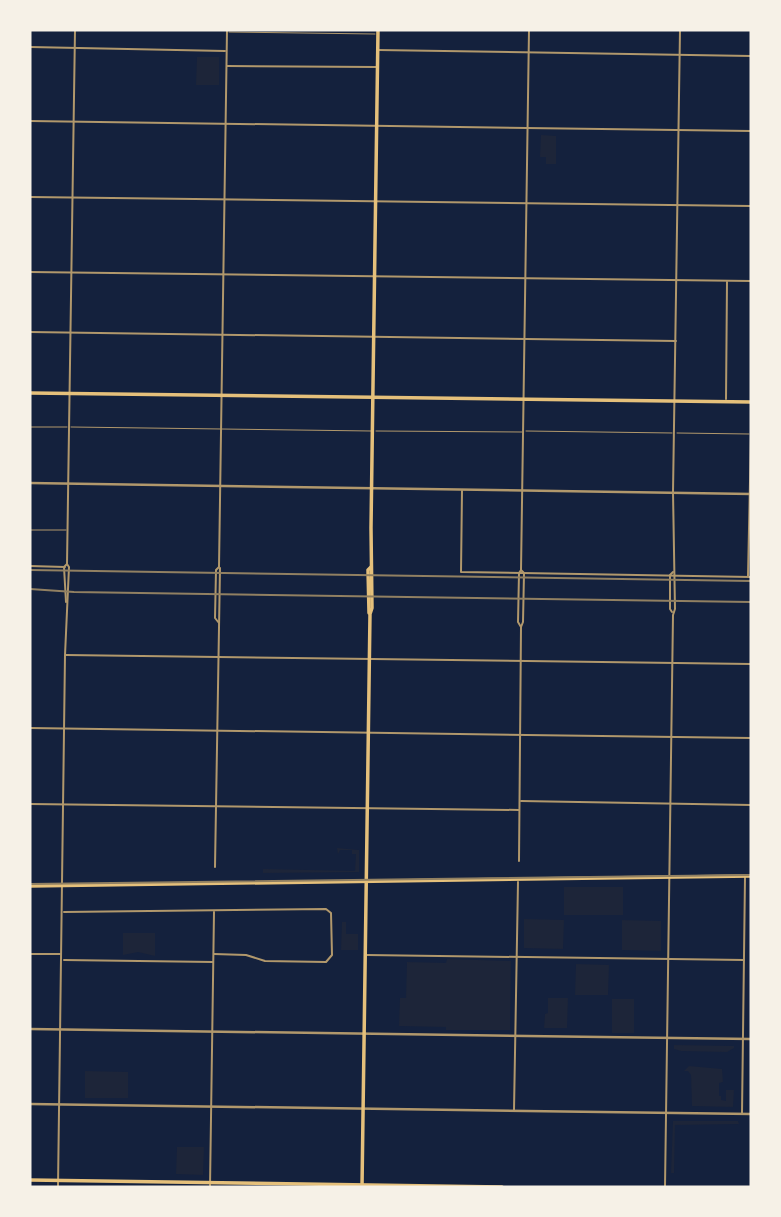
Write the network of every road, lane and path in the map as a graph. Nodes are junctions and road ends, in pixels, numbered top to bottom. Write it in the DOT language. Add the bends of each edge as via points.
graph roads {
  1 [pos="75,30"];
  2 [pos="529,30"];
  3 [pos="680,30"];
  4 [pos="227,31"];
  5 [pos="378,32"];
  6 [pos="30,47"];
  7 [pos="74,48"];
  8 [pos="377,50"];
  9 [pos="227,51"];
  10 [pos="529,52"];
  11 [pos="679,54"];
  12 [pos="751,55"];
  13 [pos="226,66"];
  14 [pos="377,67"];
  15 [pos="30,121"];
  16 [pos="73,121"];
  17 [pos="226,125"];
  18 [pos="376,126"];
  19 [pos="528,128"];
  20 [pos="678,130"];
  21 [pos="751,131"];
  22 [pos="30,197"];
  23 [pos="72,198"];
  24 [pos="225,200"];
  25 [pos="375,201"];
  26 [pos="527,203"];
  27 [pos="677,205"];
  28 [pos="751,206"];
  29 [pos="30,272"];
  30 [pos="71,273"];
  31 [pos="224,275"];
  32 [pos="374,276"];
  33 [pos="526,278"];
  34 [pos="676,280"];
  35 [pos="727,281"];
  36 [pos="751,281"];
  37 [pos="30,332"];
  38 [pos="70,333"];
  39 [pos="223,335"];
  40 [pos="374,337"];
  41 [pos="526,339"];
  42 [pos="676,341"];
  43 [pos="30,394"];
  44 [pos="70,394"];
  45 [pos="222,396"];
  46 [pos="373,397"];
  47 [pos="525,399"];
  48 [pos="675,401"];
  49 [pos="726,402"];
  50 [pos="751,402"];
  51 [pos="30,427"];
  52 [pos="69,427"];
  53 [pos="222,429"];
  54 [pos="373,431"];
  55 [pos="524,432"];
  56 [pos="674,433"];
  57 [pos="751,434"];
  58 [pos="30,483"];
  59 [pos="68,484"];
  60 [pos="220,486"];
  61 [pos="372,488"];
  62 [pos="462,489"];
  63 [pos="523,490"];
  64 [pos="673,492"];
  65 [pos="751,494"];
  66 [pos="30,530"];
  67 [pos="68,530"];
  68 [pos="30,566"];
  69 [pos="67,566"];
  70 [pos="522,572"];
  71 [pos="673,572"];
  72 [pos="670,575"];
  73 [pos="676,576"];
  74 [pos="750,577"];
  75 [pos="673,613"];
  76 [pos="65,655"];
  77 [pos="218,657"];
  78 [pos="369,659"];
  79 [pos="520,661"];
  80 [pos="672,663"];
  81 [pos="751,664"];
  82 [pos="30,728"];
  83 [pos="65,729"];
  84 [pos="217,731"];
  85 [pos="368,733"];
  86 [pos="520,735"];
  87 [pos="671,737"];
  88 [pos="751,738"];
  89 [pos="519,801"];
  90 [pos="30,804"];
  91 [pos="670,804"];
  92 [pos="64,805"];
  93 [pos="751,805"];
  94 [pos="216,806"];
  95 [pos="367,808"];
  96 [pos="519,810"];
  97 [pos="519,861"];
  98 [pos="215,867"];
  99 [pos="745,876"];
  100 [pos="751,876"];
  101 [pos="669,877"];
  102 [pos="518,879"];
  103 [pos="366,881"];
  104 [pos="63,885"];
  105 [pos="30,886"];
  106 [pos="214,911"];
  107 [pos="63,912"];
  108 [pos="30,954"];
  109 [pos="62,954"];
  110 [pos="214,954"];
  111 [pos="365,955"];
  112 [pos="517,957"];
  113 [pos="668,959"];
  114 [pos="62,960"];
  115 [pos="744,960"];
  116 [pos="214,962"];
  117 [pos="30,1028"];
  118 [pos="61,1029"];
  119 [pos="213,1031"];
  120 [pos="364,1034"];
  121 [pos="515,1036"];
  122 [pos="667,1038"];
  123 [pos="743,1039"];
  124 [pos="751,1039"];
  125 [pos="30,1104"];
  126 [pos="61,1105"];
  127 [pos="212,1107"];
  128 [pos="363,1110"];
  129 [pos="514,1112"];
  130 [pos="666,1113"];
  131 [pos="742,1114"];
  132 [pos="751,1114"];
  133 [pos="30,1180"];
  134 [pos="59,1181"];
  135 [pos="210,1185"];
  136 [pos="286,1186"];
  137 [pos="362,1186"];
  138 [pos="58,1187"];
  139 [pos="502,1187"];
  140 [pos="665,1187"];
  1 -- 7 [label="street"];
  2 -- 10 [label="street"];
  3 -- 11 [label="street"];
  4 -- 5 [label="lane"];
  4 -- 9 [label="street"];
  5 -- 8 [label="main road"];
  6 -- 7 [label="street"];
  7 -- 9 [label="street"];
  7 -- 16 [label="street"];
  8 -- 10 [label="street"];
  8 -- 14 [label="main road"];
  9 -- 13 [label="street"];
  10 -- 11 [label="street"];
  10 -- 19 [label="street"];
  11 -- 12 [label="street"];
  11 -- 20 [label="street"];
  13 -- 14 [label="street"];
  13 -- 17 [label="street"];
  14 -- 18 [label="main road"];
  15 -- 16 [label="street"];
  16 -- 17 [label="street"];
  16 -- 23 [label="street"];
  17 -- 18 [label="street"];
  17 -- 24 [label="street"];
  18 -- 19 [label="street"];
  18 -- 25 [label="main road"];
  19 -- 20 [label="street"];
  19 -- 26 [label="street"];
  20 -- 21 [label="street"];
  20 -- 27 [label="street"];
  22 -- 23 [label="street"];
  23 -- 24 [label="street"];
  23 -- 30 [label="street"];
  24 -- 25 [label="street"];
  24 -- 31 [label="street"];
  25 -- 26 [label="street"];
  25 -- 32 [label="main road"];
  26 -- 27 [label="street"];
  26 -- 33 [label="street"];
  27 -- 28 [label="street"];
  27 -- 34 [label="street"];
  29 -- 30 [label="street"];
  30 -- 31 [label="street"];
  30 -- 38 [label="street"];
  31 -- 32 [label="street"];
  31 -- 39 [label="street"];
  32 -- 33 [label="street"];
  32 -- 40 [label="main road"];
  33 -- 34 [label="street"];
  33 -- 41 [label="street"];
  34 -- 35 [label="street"];
  34 -- 42 [label="street"];
  35 -- 36 [label="street"];
  35 -- 49 [label="street"];
  37 -- 38 [label="street"];
  38 -- 39 [label="street"];
  38 -- 44 [label="street"];
  39 -- 40 [label="street"];
  39 -- 45 [label="street"];
  40 -- 41 [label="street"];
  40 -- 46 [label="main road"];
  41 -- 42 [label="street"];
  41 -- 47 [label="street"];
  42 -- 48 [label="street"];
  43 -- 44 [label="main road"];
  44 -- 45 [label="main road"];
  44 -- 52 [label="street"];
  45 -- 46 [label="main road"];
  45 -- 53 [label="street"];
  46 -- 47 [label="main road"];
  46 -- 54 [label="main road"];
  47 -- 48 [label="main road"];
  47 -- 55 [label="street"];
  48 -- 49 [label="main road"];
  48 -- 56 [label="street"];
  49 -- 50 [label="main road"];
  51 -- 52 [label="lane"];
  52 -- 53 [label="lane"];
  52 -- 59 [label="street"];
  53 -- 54 [label="lane"];
  53 -- 60 [label="street"];
  54 -- 55 [label="lane"];
  54 -- 61 [label="main road"];
  55 -- 56 [label="lane"];
  55 -- 63 [label="street"];
  56 -- 57 [label="lane"];
  56 -- 64 [label="street"];
  57 -- 65 [label="street"];
  58 -- 59 [label="street"];
  59 -- 60 [label="street"];
  59 -- 67 [label="street"];
  60 -- 61 [label="street"];
  60 -- 77 [label="street"];
  61 -- 62 [label="street"];
  61 -- 78 [label="main road"];
  62 -- 63 [label="street"];
  62 -- 70 [label="street" via="461,572"];
  63 -- 64 [label="street"];
  63 -- 70 [label="street"];
  64 -- 65 [label="street"];
  64 -- 71 [label="street"];
  65 -- 74 [label="street"];
  66 -- 67 [label="lane"];
  67 -- 69 [label="street"];
  68 -- 69 [label="street"];
  69 -- 76 [label="street"];
  70 -- 72 [label="street"];
  70 -- 79 [label="street"];
  71 -- 72 [label="street"];
  71 -- 73 [label="street"];
  72 -- 73 [label="street"];
  72 -- 75 [label="street"];
  73 -- 74 [label="street"];
  73 -- 75 [label="street"];
  75 -- 80 [label="street"];
  76 -- 77 [label="street"];
  76 -- 83 [label="street"];
  77 -- 78 [label="street"];
  77 -- 84 [label="street"];
  78 -- 79 [label="street"];
  78 -- 85 [label="main road"];
  79 -- 80 [label="street"];
  79 -- 86 [label="street"];
  80 -- 81 [label="street"];
  80 -- 87 [label="street"];
  82 -- 83 [label="street"];
  83 -- 84 [label="street"];
  83 -- 92 [label="street"];
  84 -- 85 [label="street"];
  84 -- 94 [label="street"];
  85 -- 86 [label="street"];
  85 -- 95 [label="main road"];
  86 -- 87 [label="street"];
  86 -- 89 [label="street"];
  87 -- 88 [label="street"];
  87 -- 91 [label="street"];
  89 -- 91 [label="street"];
  89 -- 96 [label="street"];
  90 -- 92 [label="street"];
  91 -- 93 [label="street"];
  91 -- 101 [label="street"];
  92 -- 94 [label="street"];
  92 -- 104 [label="street"];
  94 -- 95 [label="street"];
  94 -- 98 [label="street"];
  95 -- 96 [label="street"];
  95 -- 103 [label="main road"];
  96 -- 97 [label="street"];
  99 -- 100 [label="main road"];
  99 -- 101 [label="main road"];
  99 -- 115 [label="street"];
  101 -- 102 [label="main road"];
  101 -- 113 [label="street"];
  102 -- 103 [label="main road"];
  102 -- 112 [label="street"];
  103 -- 104 [label="main road"];
  103 -- 111 [label="main road"];
  104 -- 105 [label="main road"];
  104 -- 107 [label="street"];
  106 -- 107 [label="street"];
  106 -- 110 [label="street"];
  106 -- 110 [label="street" via="330,911 332,955 326,962"];
  107 -- 109 [label="street"];
  108 -- 109 [label="street"];
  109 -- 114 [label="street"];
  110 -- 116 [label="street"];
  111 -- 112 [label="street"];
  111 -- 120 [label="main road"];
  112 -- 113 [label="street"];
  112 -- 121 [label="street"];
  113 -- 115 [label="street"];
  113 -- 122 [label="street"];
  114 -- 116 [label="street"];
  114 -- 118 [label="street"];
  115 -- 123 [label="street"];
  116 -- 119 [label="street"];
  117 -- 118 [label="street"];
  118 -- 119 [label="street"];
  118 -- 126 [label="street"];
  119 -- 120 [label="street"];
  119 -- 127 [label="street"];
  120 -- 121 [label="street"];
  120 -- 128 [label="main road"];
  121 -- 122 [label="street"];
  121 -- 129 [label="street"];
  122 -- 123 [label="street"];
  122 -- 130 [label="street"];
  123 -- 124 [label="street"];
  123 -- 131 [label="street"];
  125 -- 126 [label="street"];
  126 -- 127 [label="street"];
  126 -- 134 [label="street"];
  127 -- 128 [label="street"];
  127 -- 135 [label="street"];
  128 -- 129 [label="street"];
  128 -- 137 [label="main road"];
  129 -- 130 [label="street"];
  130 -- 131 [label="street"];
  130 -- 140 [label="street"];
  131 -- 132 [label="street"];
  133 -- 134 [label="main road"];
  134 -- 135 [label="main road"];
  134 -- 138 [label="street"];
  135 -- 136 [label="main road"];
  136 -- 137 [label="main road"];
  137 -- 139 [label="main road"];
}
